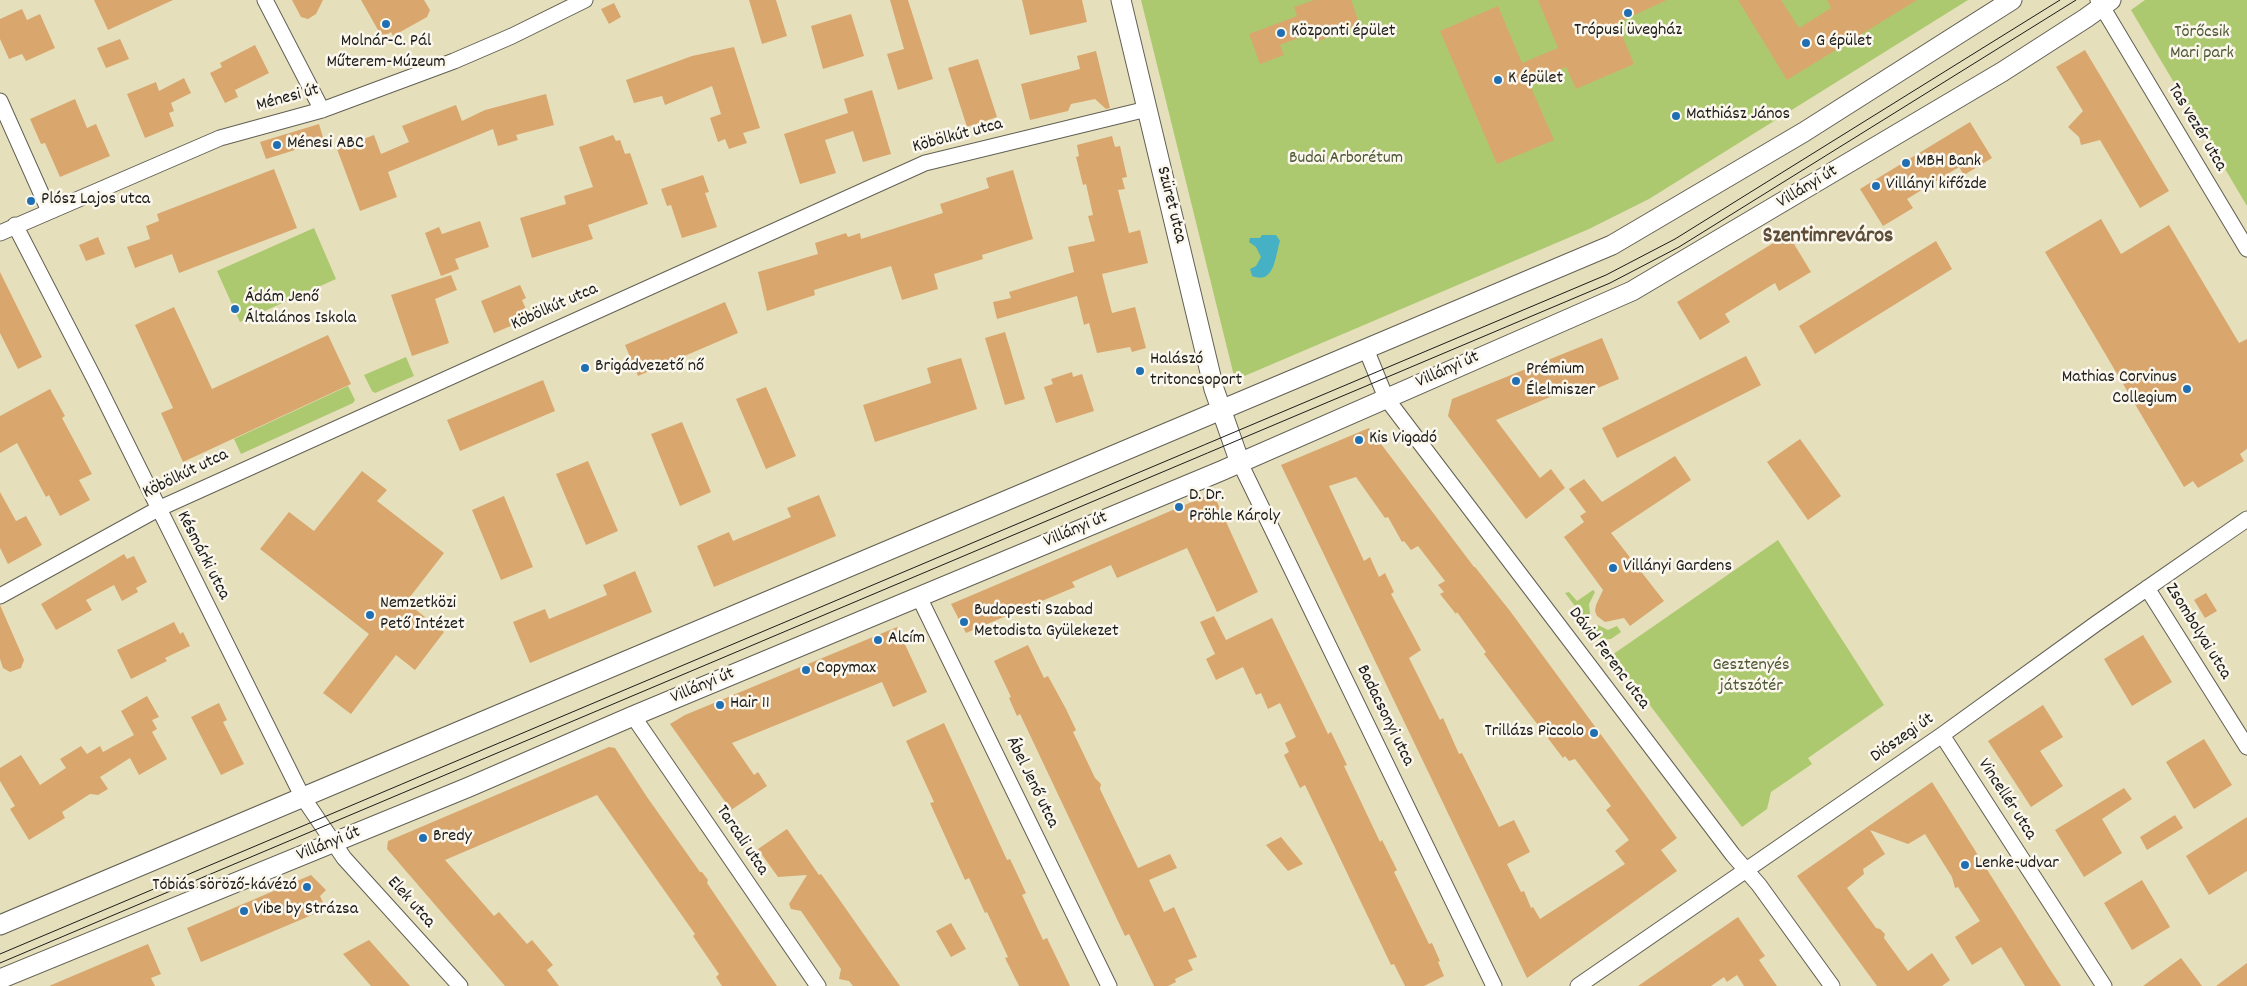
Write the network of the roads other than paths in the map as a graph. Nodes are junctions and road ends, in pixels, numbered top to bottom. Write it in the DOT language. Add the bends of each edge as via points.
graph roads {
  1 [pos="265,0"];
  2 [pos="585,0"];
  3 [pos="1121,0"];
  4 [pos="2012,0"];
  5 [pos="2103,2"];
  6 [pos="0,101"];
  7 [pos="1147,109"];
  8 [pos="322,110"];
  9 [pos="50,211"];
  10 [pos="15,225"];
  11 [pos="0,233"];
  12 [pos="2247,249"];
  13 [pos="1366,348"];
  14 [pos="1386,398"];
  15 [pos="1220,409"];
  16 [pos="1240,462"];
  17 [pos="158,509"];
  18 [pos="2247,519"];
  19 [pos="2147,588"];
  20 [pos="0,596"];
  21 [pos="919,597"];
  22 [pos="633,716"];
  23 [pos="1942,735"];
  24 [pos="2247,747"];
  25 [pos="302,796"];
  26 [pos="333,843"];
  27 [pos="1745,869"];
  28 [pos="0,925"];
  29 [pos="0,979"];
  30 [pos="460,986"];
  31 [pos="818,986"];
  32 [pos="1109,986"];
  33 [pos="1494,986"];
  34 [pos="1578,986"];
  35 [pos="1832,986"];
  36 [pos="2104,986"];
  1 -- 8 [label="street"];
  2 -- 8 [label="street, Ménesi út" via="454,61"];
  3 -- 7 [label="street, Szüret utca"];
  4 -- 13 [label="street" via="1804,132 1612,244"];
  5 -- 12 [label="street, Tas vezér utca"];
  5 -- 14 [label="street, Villányi út" via="2002,72 1632,291"];
  6 -- 9 [label="street"];
  7 -- 15 [label="street, Szüret utca"];
  7 -- 17 [label="street, Köbölkút utca" via="925,163"];
  8 -- 9 [label="street, Ménesi út" via="220,138"];
  9 -- 10 [label="street, Ménesi út"];
  10 -- 11 [label="street, Ménesi út"];
  10 -- 17 [label="street, Késmárki utca"];
  13 -- 14 [label="street, Dávid Ferenc utca"];
  13 -- 15 [label="street"];
  14 -- 16 [label="street, Villányi út"];
  14 -- 27 [label="street, Dávid Ferenc utca"];
  15 -- 16 [label="street, Szüret utca"];
  15 -- 25 [label="street" via="591,677"];
  16 -- 21 [label="street, Villányi út"];
  16 -- 33 [label="street, Badacsonyi utca"];
  17 -- 20 [label="street, Köbölkút utca"];
  17 -- 25 [label="street, Késmárki utca"];
  18 -- 19 [label="street, Diószegi út"];
  19 -- 23 [label="street, Diószegi út"];
  19 -- 24 [label="street, Zsombolyai utca"];
  21 -- 22 [label="street, Villányi út"];
  21 -- 32 [label="street, Ábel Jenő utca"];
  22 -- 26 [label="street, Villányi út"];
  22 -- 31 [label="street, Tarcali utca"];
  23 -- 27 [label="street, Diószegi út"];
  23 -- 36 [label="street, Vincellér utca"];
  25 -- 26 [label="street, Késmárki utca"];
  25 -- 28 [label="street"];
  26 -- 29 [label="street, Villányi út"];
  26 -- 30 [label="street, Elek utca"];
  27 -- 34 [label="street, Diószegi út"];
  27 -- 35 [label="street, Dávid Ferenc utca"];
}
